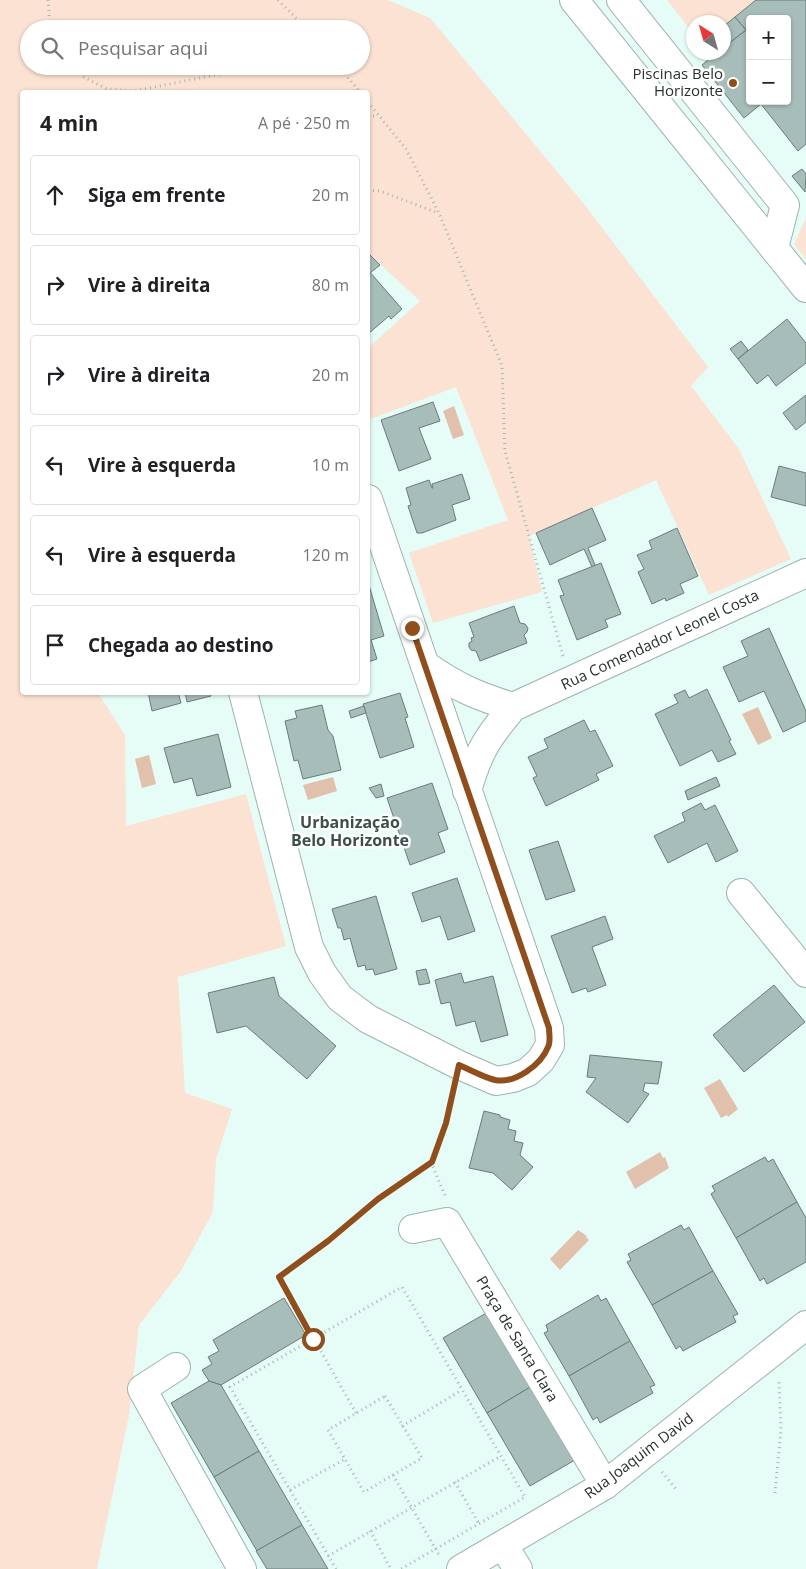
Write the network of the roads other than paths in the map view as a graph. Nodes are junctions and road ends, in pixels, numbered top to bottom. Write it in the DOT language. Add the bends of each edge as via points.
graph roads {
  1 [pos="574,0"];
  2 [pos="621,0"];
  3 [pos="774,248"];
  4 [pos="806,288"];
  5 [pos="370,505"];
  6 [pos="806,573"];
  7 [pos="425,665"];
  8 [pos="245,695"];
  9 [pos="513,707"];
  10 [pos="467,791"];
  11 [pos="741,893"];
  12 [pos="806,973"];
  13 [pos="413,1229"];
  14 [pos="797,1337"];
  15 [pos="176,1367"];
  16 [pos="605,1485"];
  17 [pos="503,1545"];
  18 [pos="452,1566"];
  19 [pos="242,1569"];
  20 [pos="518,1569"];
  1 -- 3 [label="street"];
  2 -- 3 [label="street" via="785,205"];
  3 -- 4 [label="street"];
  5 -- 7 [label="street"];
  6 -- 9 [label="street, Rua Comendador Leonel Costa"];
  7 -- 9 [label="street" via="468,692"];
  7 -- 10 [label="street"];
  8 -- 10 [label="street" via="309,947 322,973 340,998 368,1019 459,1065 496,1080 512,1078 528,1072 541,1060 550,1046 549,1028"];
  9 -- 10 [label="street, Rua Comendador Leonel Costa" via="484,743"];
  11 -- 12 [label="street"];
  13 -- 16 [label="street, Praça de Santa Clara" via="447,1222"];
  14 -- 16 [label="street, Rua Joaquim David"];
  15 -- 19 [label="street" via="142,1389"];
  16 -- 17 [label="street, Rua Joaquim David"];
  17 -- 18 [label="street, Rua Joaquim David"];
  17 -- 20 [label="street"];
}
